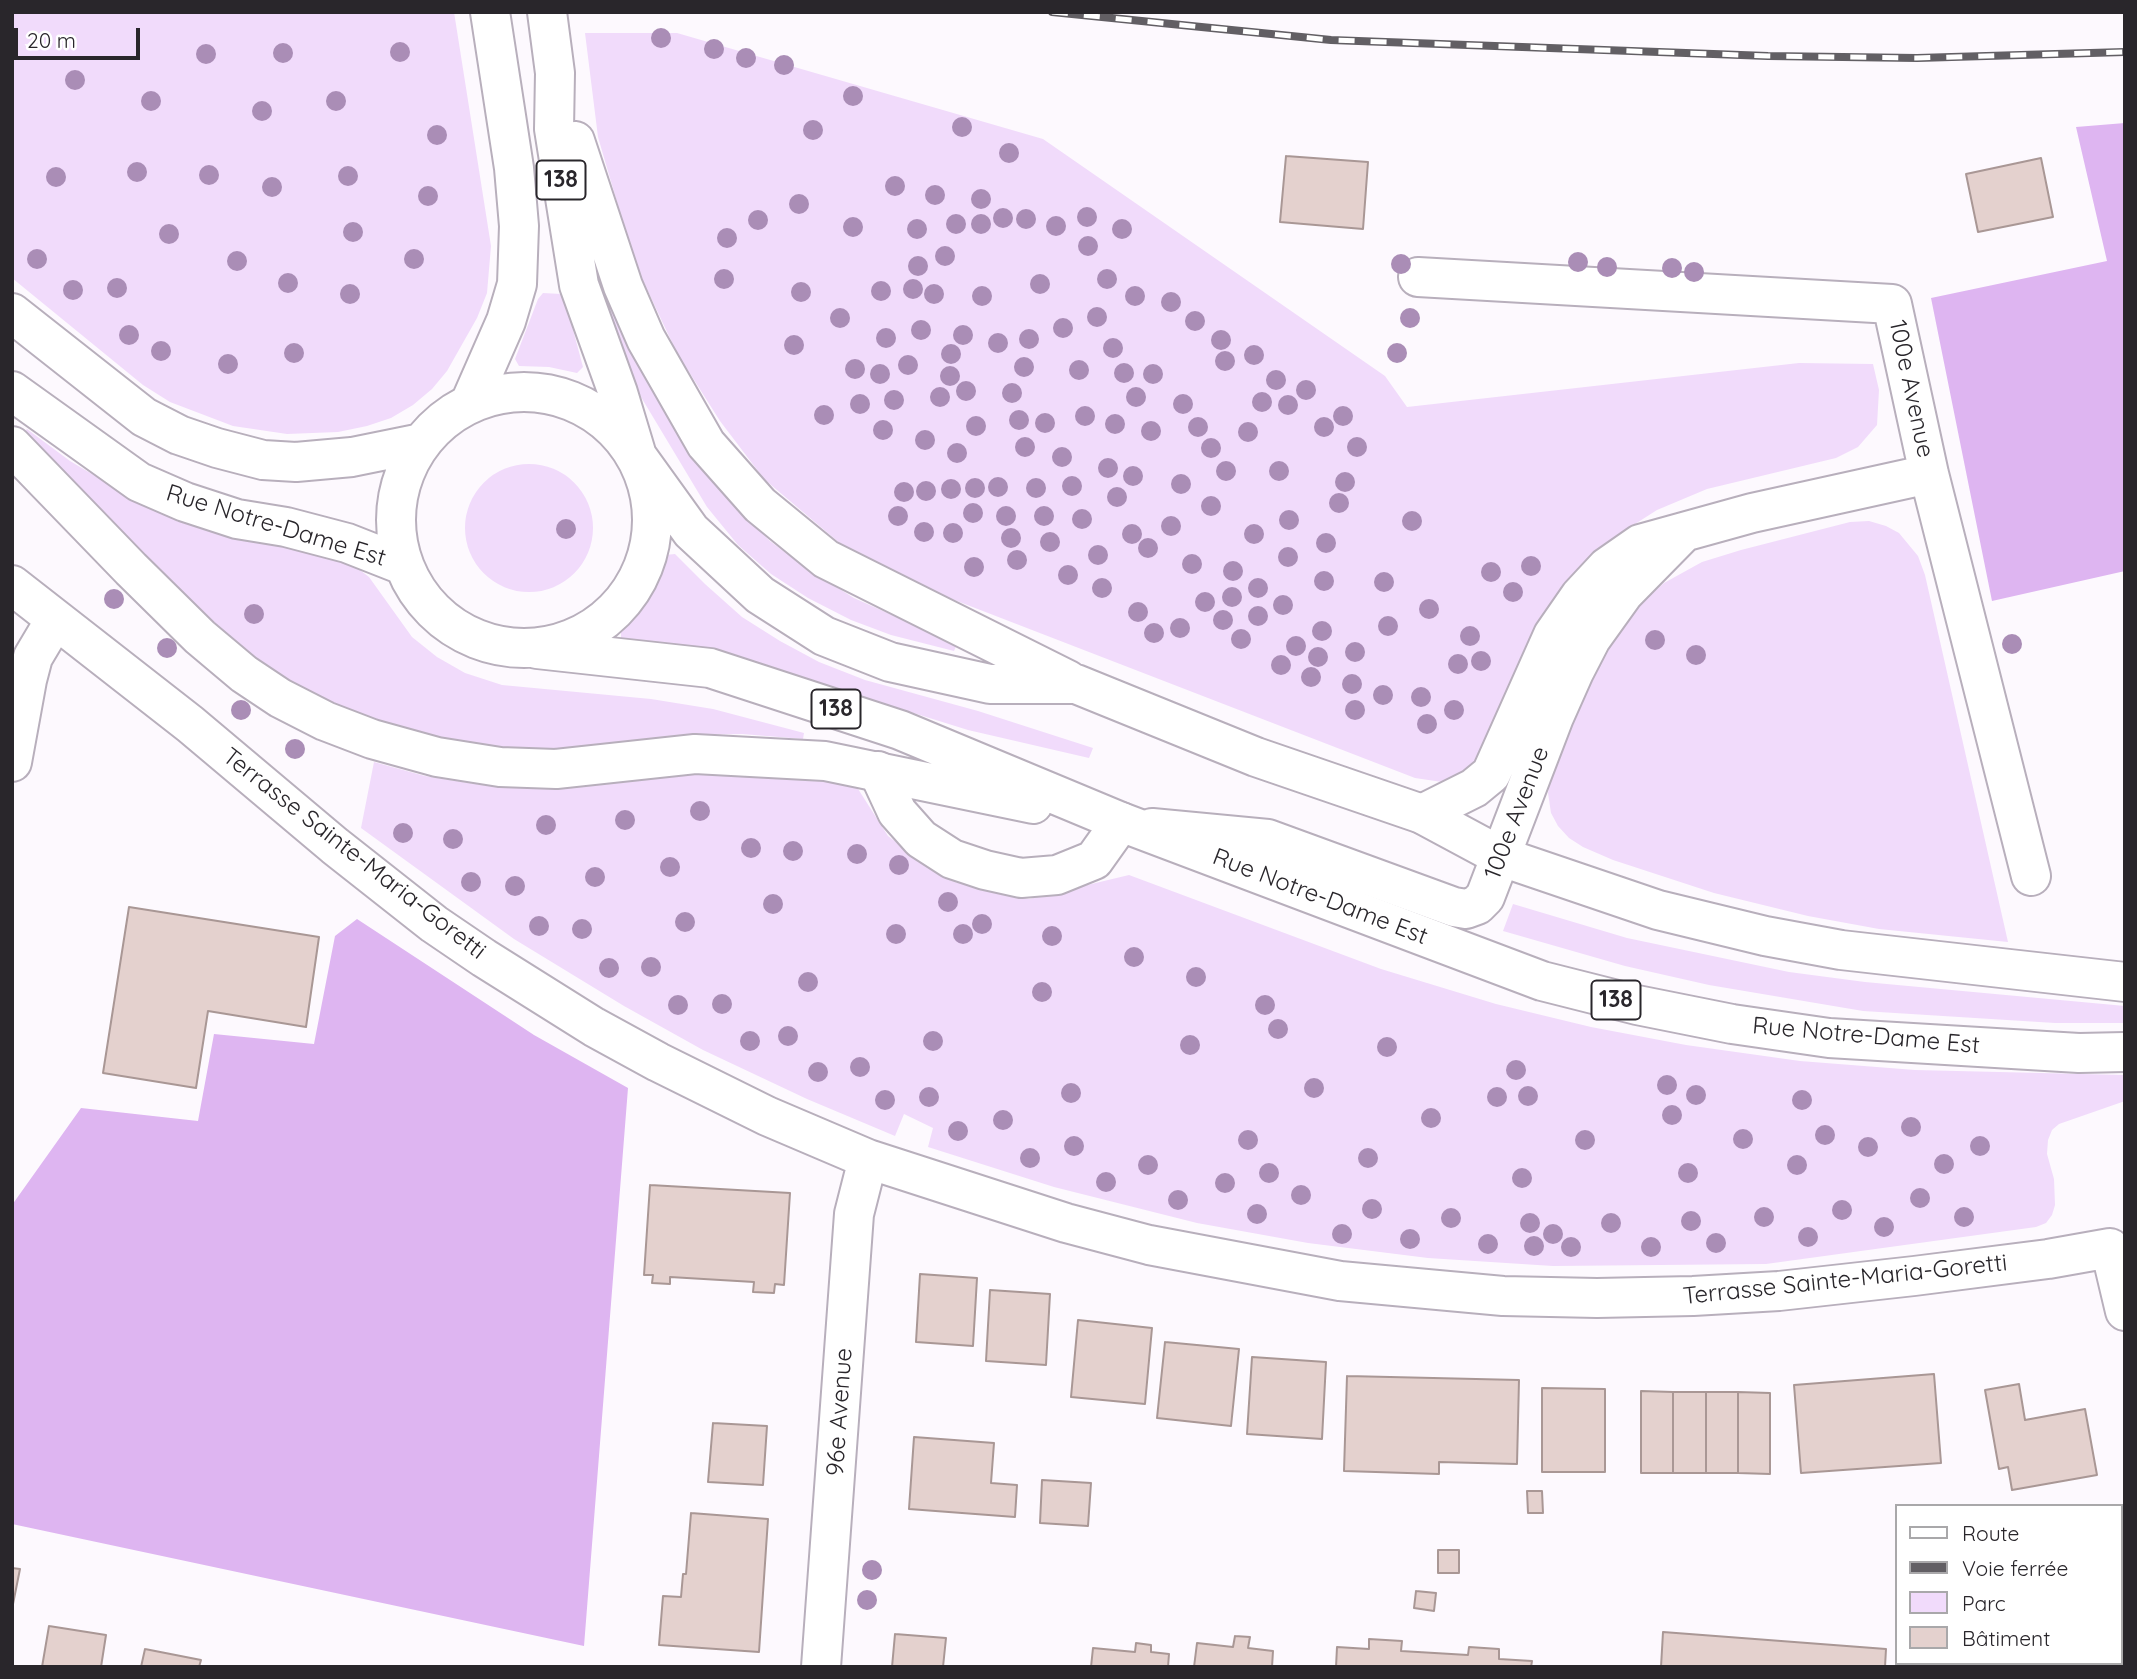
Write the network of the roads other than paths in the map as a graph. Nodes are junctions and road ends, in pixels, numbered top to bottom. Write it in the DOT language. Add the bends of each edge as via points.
graph roads {
  1 [pos="491,12"];
  2 [pos="547,12"];
  3 [pos="555,73"];
  4 [pos="1418,277"];
  5 [pos="12,313"];
  6 [pos="12,391"];
  7 [pos="470,403"];
  8 [pos="421,443"];
  9 [pos="12,446"];
  10 [pos="637,456"];
  11 [pos="1930,474"];
  12 [pos="1684,532"];
  13 [pos="403,565"];
  14 [pos="12,585"];
  15 [pos="55,620"];
  16 [pos="537,649"];
  17 [pos="1076,684"];
  18 [pos="12,762"];
  19 [pos="878,771"];
  20 [pos="1422,814"];
  21 [pos="1128,825"];
  22 [pos="1502,857"];
  23 [pos="2031,876"];
  24 [pos="2125,982"];
  25 [pos="2125,1052"];
  26 [pos="867,1159"];
  27 [pos="2125,1311"];
  28 [pos="821,1667"];
  1 -- 7 [label="main road, 138" via="514,168 517,284"];
  2 -- 3 [label="main road, 138"];
  3 -- 10 [label="main road, 138" via="554,129 579,285"];
  3 -- 17 [label="main road" via="623,286 646,340 706,444 760,505 826,559"];
  4 -- 11 [label="main road, 100e Avenue" via="1892,304"];
  5 -- 8 [label="main road" via="144,417 217,448 263,460 296,462"];
  6 -- 13 [label="main road, Rue Notre-Dame Est" via="139,482 237,519 347,543"];
  7 -- 8 [label="main road, 138" via="443,419"];
  7 -- 10 [label="main road, 138" via="506,392 545,393 581,404 613,426"];
  8 -- 13 [label="main road, 138" via="402,481 395,523"];
  9 -- 19 [label="main road" via="200,637 244,674 280,698 372,739 437,757 500,767 556,769 695,754 825,761"];
  10 -- 16 [label="main road, 138" via="651,497 652,540 639,580 613,614 578,638"];
  10 -- 17 [label="main road, 138" via="691,531 760,595 824,636 890,662 990,684"];
  11 -- 12 [label="main road, 100e Avenue"];
  11 -- 23 [label="main road, 100e Avenue"];
  12 -- 20 [label="main road, 100e Avenue" via="1640,544 1607,567 1580,596 1553,635 1491,774 1474,788"];
  12 -- 22 [label="main road, 100e Avenue" via="1624,593 1591,639 1554,717"];
  13 -- 16 [label="main road, 138" via="424,602 455,630 494,646"];
  14 -- 15 [label="main road, Terrasse Sainte-Maria-Goretti"];
  15 -- 18 [label="main road" via="33,657"];
  15 -- 26 [label="main road, Terrasse Sainte-Maria-Goretti" via="434,924 530,988 658,1062"];
  16 -- 21 [label="main road, Rue Notre-Dame Est / 138" via="710,668 900,730"];
  17 -- 20 [label="main road, 138" via="1255,757"];
  19 -- 21 [label="main road"];
  19 -- 21 [label="main road" via="897,812 921,839 952,859 1021,878 1058,875 1094,860"];
  20 -- 22 [label="main road, 138"];
  21 -- 22 [label="main road, 100e Avenue" via="1268,839 1466,909 1485,897"];
  21 -- 25 [label="main road, Rue Notre-Dame Est / 138" via="1542,981 1637,1005 1829,1038"];
  22 -- 24 [label="main road, 138" via="1658,910 1765,936 1841,950"];
  26 -- 27 [label="main road, Terrasse Sainte-Maria-Goretti" via="1149,1245 1340,1281 1503,1296 1597,1298 1779,1291 2110,1248"];
  26 -- 28 [label="main road, 96e Avenue" via="855,1214"];
}
